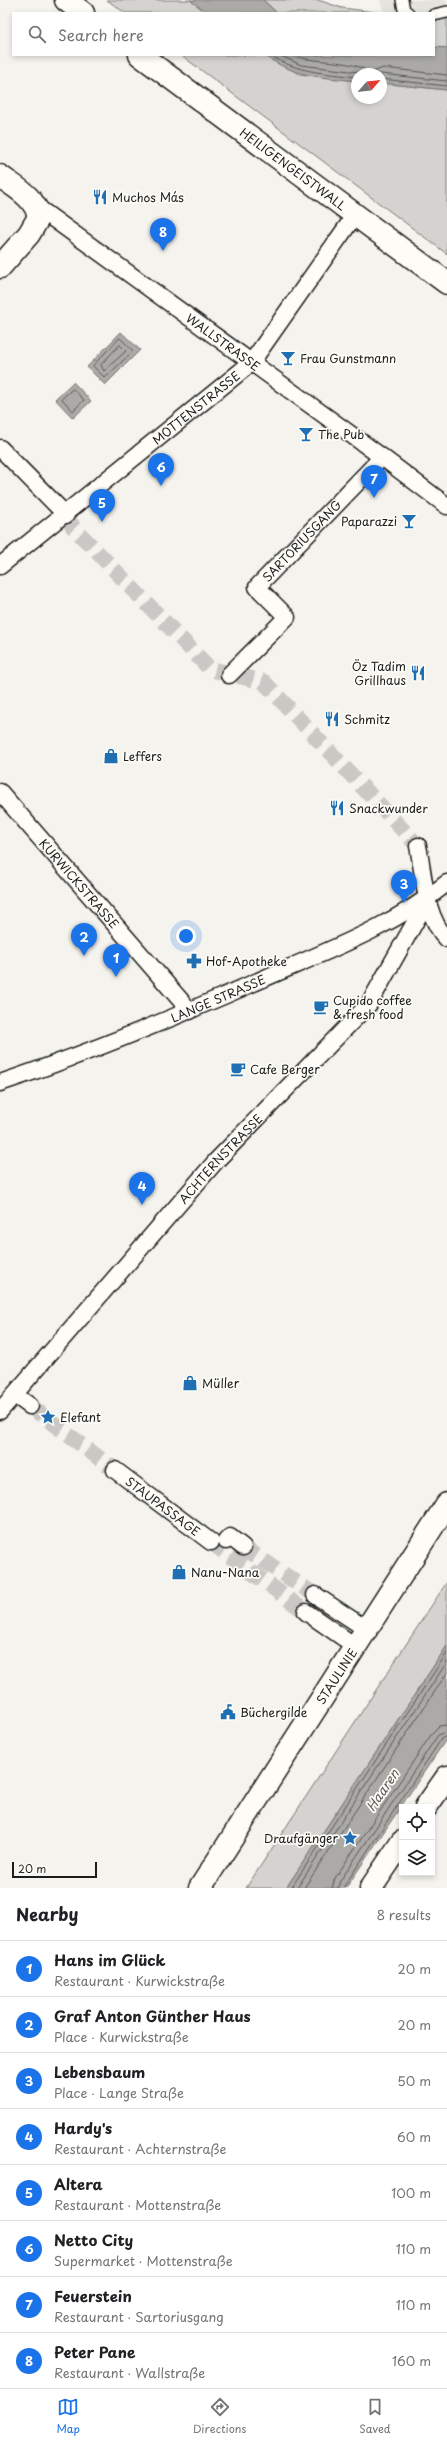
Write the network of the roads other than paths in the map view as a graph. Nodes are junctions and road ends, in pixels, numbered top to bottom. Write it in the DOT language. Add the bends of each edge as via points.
graph roads {
  1 [pos="66,0"];
  2 [pos="402,0"];
  3 [pos="82,12"];
  4 [pos="407,12"];
  5 [pos="447,12"];
  6 [pos="435,15"];
  7 [pos="141,56"];
  8 [pos="0,176"];
  9 [pos="37,206"];
  10 [pos="355,214"];
  11 [pos="0,267"];
  12 [pos="447,283"];
  13 [pos="251,363"];
  14 [pos="0,448"];
  15 [pos="382,457"];
  16 [pos="447,506"];
  17 [pos="66,515"];
  18 [pos="0,566"];
  19 [pos="230,675"];
  20 [pos="0,792"];
  21 [pos="418,846"];
  22 [pos="447,883"];
  23 [pos="428,898"];
  24 [pos="447,940"];
  25 [pos="190,1011"];
  26 [pos="0,1083"];
  27 [pos="15,1395"];
  28 [pos="30,1406"];
  29 [pos="0,1411"];
  30 [pos="115,1470"];
  31 [pos="447,1504"];
  32 [pos="243,1547"];
  33 [pos="315,1595"];
  34 [pos="306,1612"];
  35 [pos="361,1638"];
  36 [pos="447,1777"];
  37 [pos="428,1804"];
  38 [pos="399,1846"];
  39 [pos="200,1888"];
  40 [pos="371,1888"];
  1 -- 3 [label="street"];
  2 -- 4 [label="lane"];
  5 -- 6 [label="lane"];
  7 -- 10 [label="street, HEILIGENGEISTWALL"];
  8 -- 9 [label="street, WALLSTRASSE"];
  9 -- 11 [label="street" via="39,217 35,225"];
  9 -- 13 [label="street, WALLSTRASSE"];
  10 -- 12 [label="street, HEILIGENGEISTWALL"];
  10 -- 13 [label="street, MOTTENSTRASSE"];
  13 -- 15 [label="street, WALLSTRASSE"];
  13 -- 17 [label="street, MOTTENSTRASSE"];
  14 -- 17 [label="street"];
  15 -- 16 [label="street, WALLSTRASSE"];
  15 -- 19 [label="street, SARTORIUSGANG" via="257,587 287,617"];
  17 -- 18 [label="street, MOTTENSTRASSE"];
  20 -- 25 [label="street, KURWICKSTRASSE"];
  21 -- 23 [label="street"];
  22 -- 23 [label="street, LANGE STRASSE"];
  23 -- 24 [label="street" via="437,930"];
  23 -- 25 [label="street, LANGE STRASSE" via="346,943"];
  23 -- 27 [label="street, ACHTERNSTRASSE" via="369,1004 216,1161"];
  25 -- 26 [label="street, LANGE STRASSE"];
  27 -- 28 [label="street"];
  27 -- 29 [label="street, ACHTERNSTRASSE"];
  30 -- 32 [label="street, STAUPASSAGE" via="218,1541 230,1537"];
  31 -- 35 [label="street, STAULINIE"];
  33 -- 35 [label="street"];
  34 -- 35 [label="street"];
  35 -- 39 [label="street, STAULINIE"];
  36 -- 37 [label="street"];
  38 -- 40 [label="street"];
}
